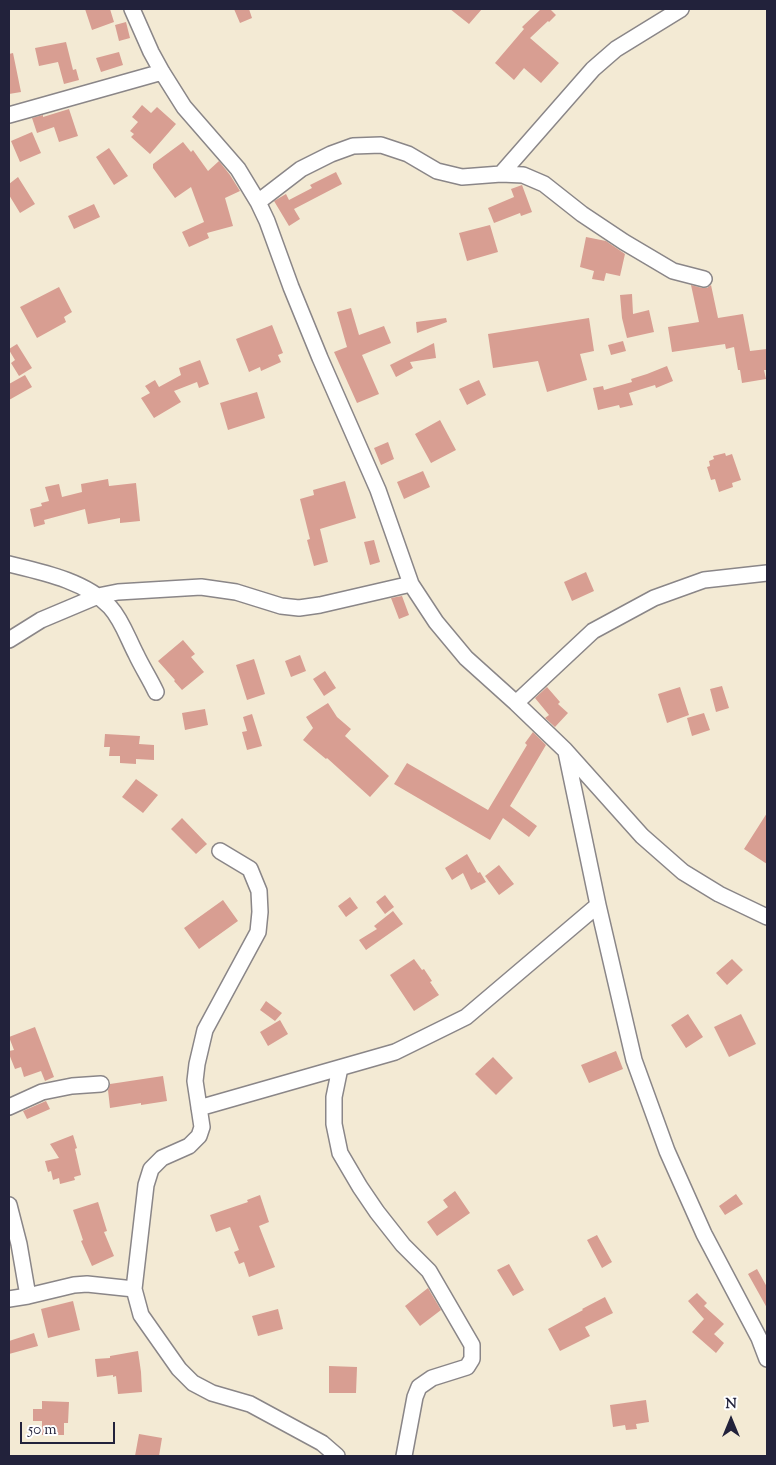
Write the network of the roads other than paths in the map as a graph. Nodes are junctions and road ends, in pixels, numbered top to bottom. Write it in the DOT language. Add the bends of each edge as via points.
graph roads {
  1 [pos="132,9"];
  2 [pos="681,9"];
  3 [pos="162,72"];
  4 [pos="9,115"];
  5 [pos="501,174"];
  6 [pos="258,202"];
  7 [pos="704,278"];
  8 [pos="9,564"];
  9 [pos="767,573"];
  10 [pos="412,584"];
  11 [pos="98,596"];
  12 [pos="9,640"];
  13 [pos="156,692"];
  14 [pos="516,703"];
  15 [pos="566,750"];
  16 [pos="220,851"];
  17 [pos="598,905"];
  18 [pos="766,915"];
  19 [pos="340,1068"];
  20 [pos="101,1084"];
  21 [pos="9,1107"];
  22 [pos="199,1108"];
  23 [pos="9,1205"];
  24 [pos="134,1289"];
  25 [pos="28,1296"];
  26 [pos="9,1299"];
  27 [pos="767,1359"];
  28 [pos="337,1456"];
  29 [pos="404,1456"];
  1 -- 3 [label="street"];
  2 -- 5 [label="street" via="616,49 593,70"];
  3 -- 4 [label="street"];
  3 -- 6 [label="street" via="184,107 238,169"];
  5 -- 6 [label="street" via="462,178 436,171 408,154 381,145 353,146 301,169"];
  5 -- 7 [label="street" via="523,175 544,184 624,242 673,270"];
  6 -- 10 [label="street" via="320,358 378,490"];
  8 -- 11 [label="street" via="66,579"];
  9 -- 14 [label="street" via="704,580 654,598 593,631"];
  10 -- 11 [label="street" via="299,608 201,587"];
  10 -- 14 [label="street" via="436,622 466,658"];
  11 -- 12 [label="street" via="41,620"];
  11 -- 13 [label="street" via="111,608 124,629"];
  14 -- 15 [label="street"];
  15 -- 17 [label="street"];
  15 -- 18 [label="street" via="642,836 683,872 719,894"];
  16 -- 22 [label="street" via="250,869 259,891 260,912 258,932 205,1030 197,1064"];
  17 -- 19 [label="street" via="466,1017 395,1052"];
  17 -- 27 [label="street" via="634,1060 664,1142 704,1234"];
  19 -- 22 [label="street"];
  19 -- 29 [label="street" via="334,1096 334,1124 340,1153 376,1212 429,1271 472,1346 472,1359 467,1367 432,1378 419,1387"];
  20 -- 21 [label="street" via="42,1092"];
  22 -- 24 [label="street" via="200,1136 189,1146 162,1158 151,1169 146,1184"];
  23 -- 25 [label="street"];
  24 -- 25 [label="street" via="87,1284"];
  24 -- 28 [label="street" via="141,1315 179,1369 193,1383 212,1393 250,1404 322,1443"];
  25 -- 26 [label="street"];
}
